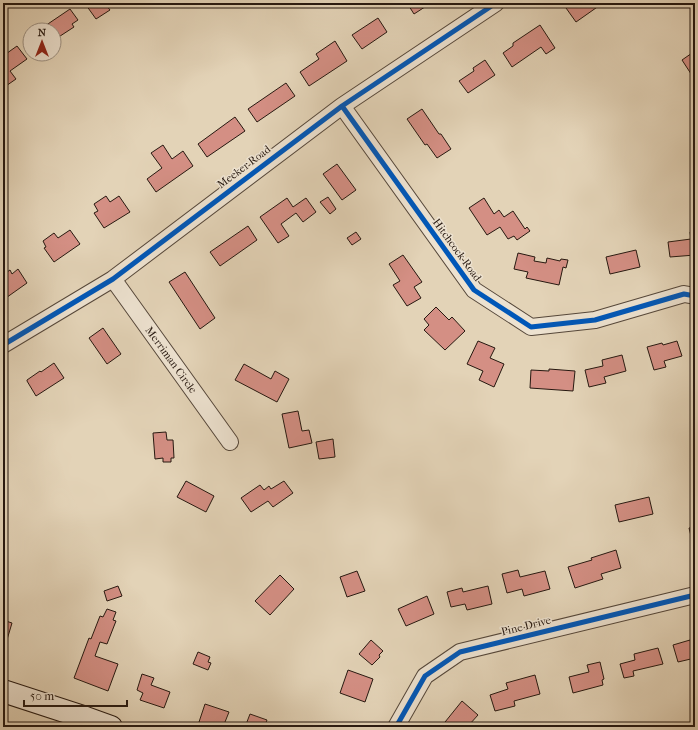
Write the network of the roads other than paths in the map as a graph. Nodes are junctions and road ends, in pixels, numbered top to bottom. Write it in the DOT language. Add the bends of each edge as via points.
graph roads {
  1 [pos="496,3"];
  2 [pos="342,106"];
  3 [pos="113,279"];
  4 [pos="695,296"];
  5 [pos="3,345"];
  6 [pos="230,442"];
  7 [pos="695,595"];
  8 [pos="3,691"];
  9 [pos="111,727"];
  10 [pos="396,727"];
  1 -- 2 [label="street, Meeker Road"];
  2 -- 3 [label="street, Meeker Road"];
  2 -- 4 [label="street, Hitchcock Road" via="474,290 531,327 595,320 684,294"];
  3 -- 5 [label="street, Meeker Road"];
  3 -- 6 [label="street, Merriman Circle"];
  7 -- 10 [label="street, Pine Drive" via="460,652 425,676"];
  8 -- 9 [label="street"];
}
